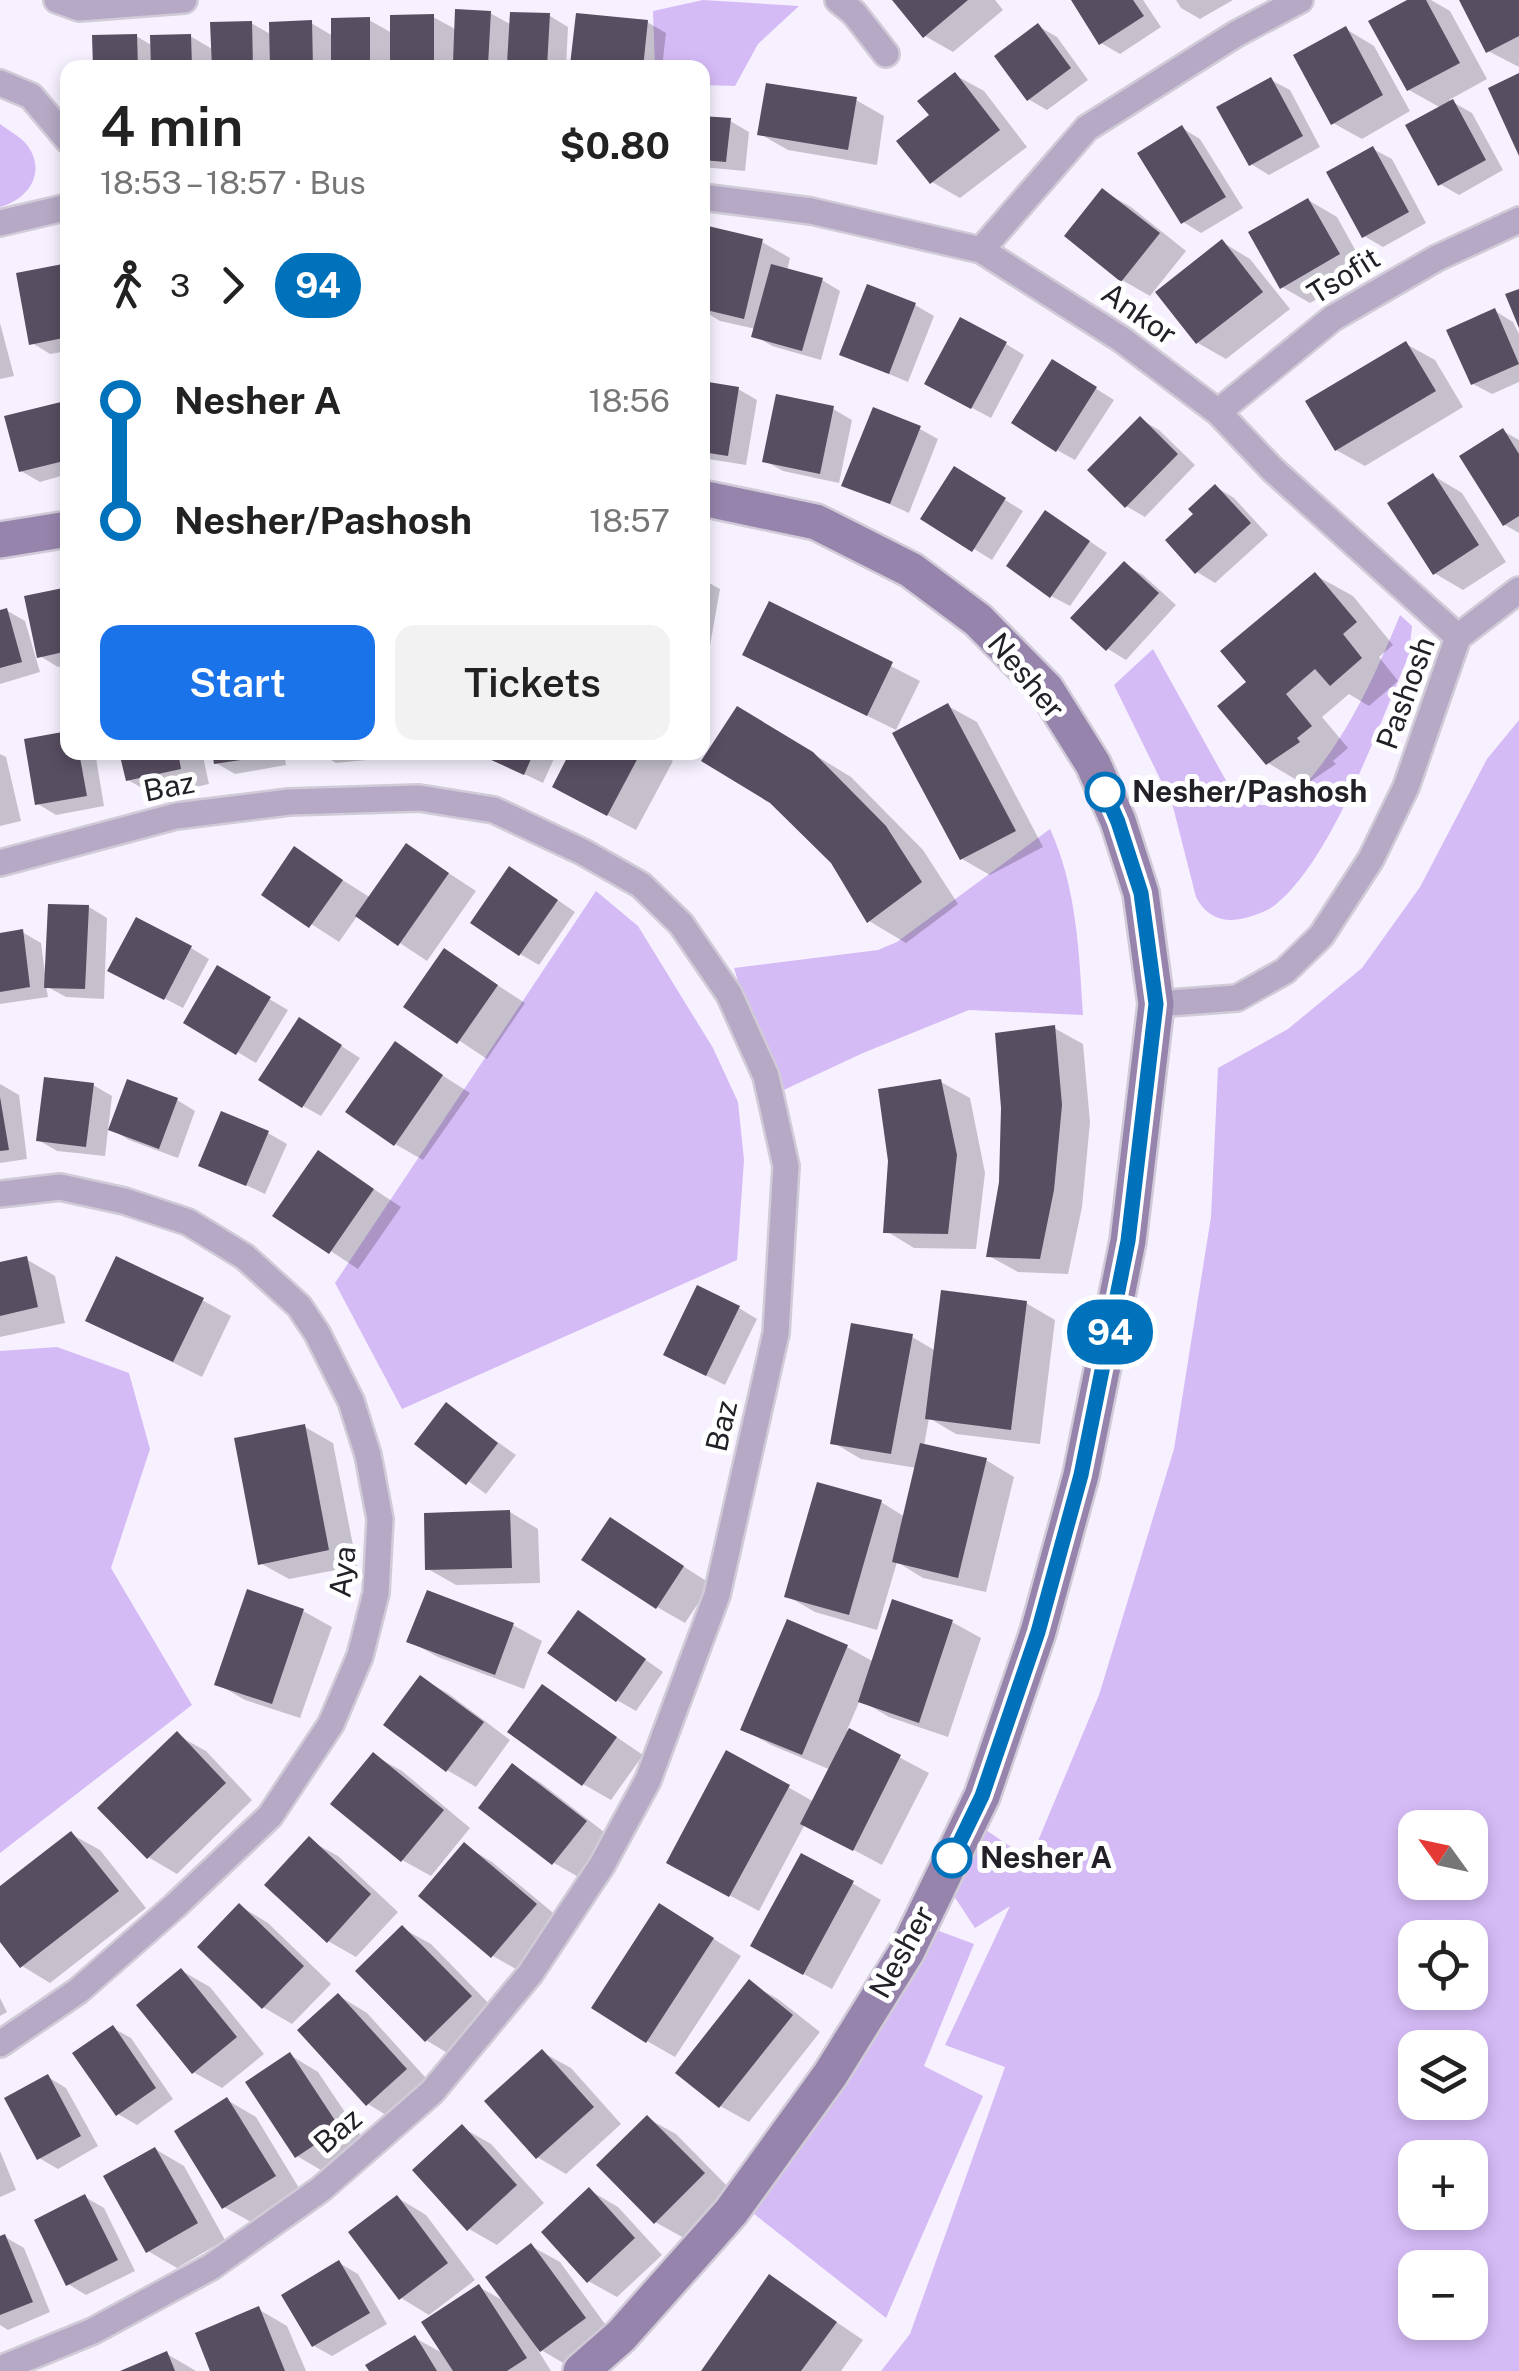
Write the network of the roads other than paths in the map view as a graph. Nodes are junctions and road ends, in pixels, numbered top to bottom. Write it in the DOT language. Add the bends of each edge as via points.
graph roads {
  1 [pos="56,0"];
  2 [pos="184,0"];
  3 [pos="838,0"];
  4 [pos="1300,0"];
  5 [pos="886,54"];
  6 [pos="0,82"];
  7 [pos="60,130"];
  8 [pos="710,198"];
  9 [pos="60,209"];
  10 [pos="1519,220"];
  11 [pos="0,223"];
  12 [pos="981,250"];
  13 [pos="1218,412"];
  14 [pos="710,500"];
  15 [pos="60,530"];
  16 [pos="0,540"];
  17 [pos="1519,590"];
  18 [pos="1458,637"];
  19 [pos="0,863"];
  20 [pos="1156,1004"];
  21 [pos="0,1194"];
  22 [pos="0,2044"];
  23 [pos="0,2369"];
  24 [pos="581,2371"];
  1 -- 2 [label="street" via="79,8"];
  3 -- 5 [label="street"];
  4 -- 12 [label="street" via="1087,128"];
  6 -- 7 [label="street" via="31,96"];
  8 -- 12 [label="street, Ankor" via="811,211"];
  9 -- 11 [label="street"];
  10 -- 13 [label="street, Tsofit" via="1332,318"];
  12 -- 13 [label="street, Ankor" via="1121,338"];
  13 -- 18 [label="street, Ankor"];
  14 -- 20 [label="street, Nesher" via="816,522 911,570 978,620 1046,689 1118,822 1141,893"];
  15 -- 16 [label="street"];
  17 -- 18 [label="street, Pashosh"];
  18 -- 20 [label="street, Pashosh" via="1406,788 1371,859 1321,936 1286,971 1237,998"];
  19 -- 23 [label="street, Baz" via="176,816 289,802 419,798 494,810 640,885 681,924 729,994 766,1076 786,1166 776,1333 717,1595 648,1780 602,1866 530,1974 432,2092 322,2189 211,2267 93,2331"];
  20 -- 24 [label="street, Nesher" via="1128,1241 1081,1475 1038,1632 982,1796 907,1951 830,2075 731,2212 621,2336"];
  21 -- 22 [label="street, Aya" via="60,1186 124,1201 188,1222 245,1258 299,1306 317,1332 350,1401 380,1519 376,1593 360,1656 331,1724 270,1816 78,1991"];
}
